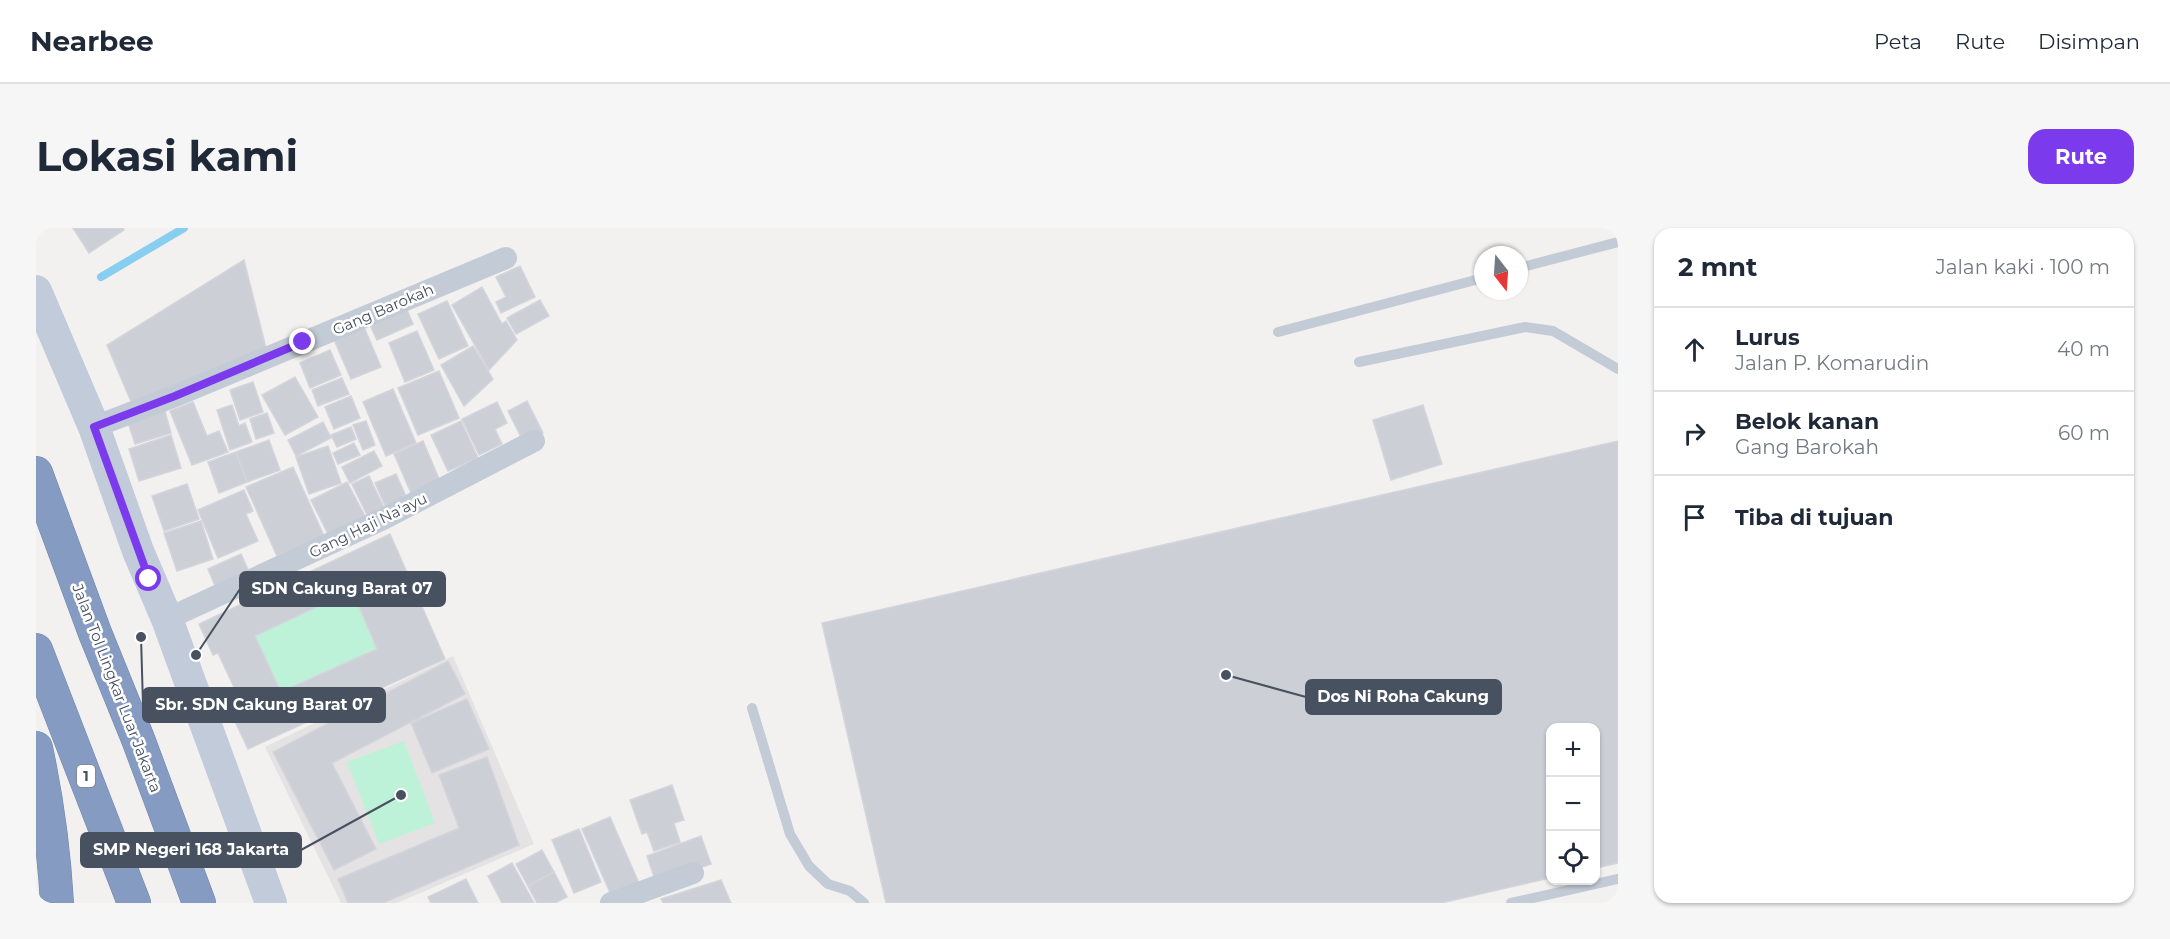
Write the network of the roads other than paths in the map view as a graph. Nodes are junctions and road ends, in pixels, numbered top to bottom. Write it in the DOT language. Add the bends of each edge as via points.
graph roads {
  1 [pos="1618,242"];
  2 [pos="506,258"];
  3 [pos="1528,266"];
  4 [pos="1474,280"];
  5 [pos="36,291"];
  6 [pos="1278,332"];
  7 [pos="1359,362"];
  8 [pos="1618,369"];
  9 [pos="94,427"];
  10 [pos="534,441"];
  11 [pos="36,473"];
  12 [pos="167,619"];
  13 [pos="36,650"];
  14 [pos="752,708"];
  15 [pos="138,739"];
  16 [pos="36,748"];
  17 [pos="693,873"];
  18 [pos="1618,879"];
  19 [pos="57,903"];
  20 [pos="134,903"];
  21 [pos="198,903"];
  22 [pos="214,903"];
  23 [pos="271,903"];
  24 [pos="611,903"];
  25 [pos="864,903"];
  26 [pos="1511,903"];
  1 -- 3 [label="lane"];
  2 -- 9 [label="street, Gang Barokah"];
  4 -- 6 [label="lane"];
  5 -- 9 [label="street"];
  7 -- 8 [label="lane" via="1525,327 1553,331"];
  9 -- 12 [label="street"];
  10 -- 12 [label="street, Gang Haji Na'ayu" via="383,519"];
  11 -- 15 [label="highway, Jalan Tol Lingkar Luar Jakarta"];
  12 -- 23 [label="street"];
  13 -- 20 [label="highway, 1"];
  14 -- 25 [label="lane" via="790,834 809,866 828,884 850,891"];
  15 -- 21 [label="highway, Jalan Tol Lingkar Luar Jakarta"];
  15 -- 22 [label="highway"];
  16 -- 19 [label="highway" via="46,796"];
  17 -- 24 [label="street"];
  18 -- 26 [label="lane"];
}
